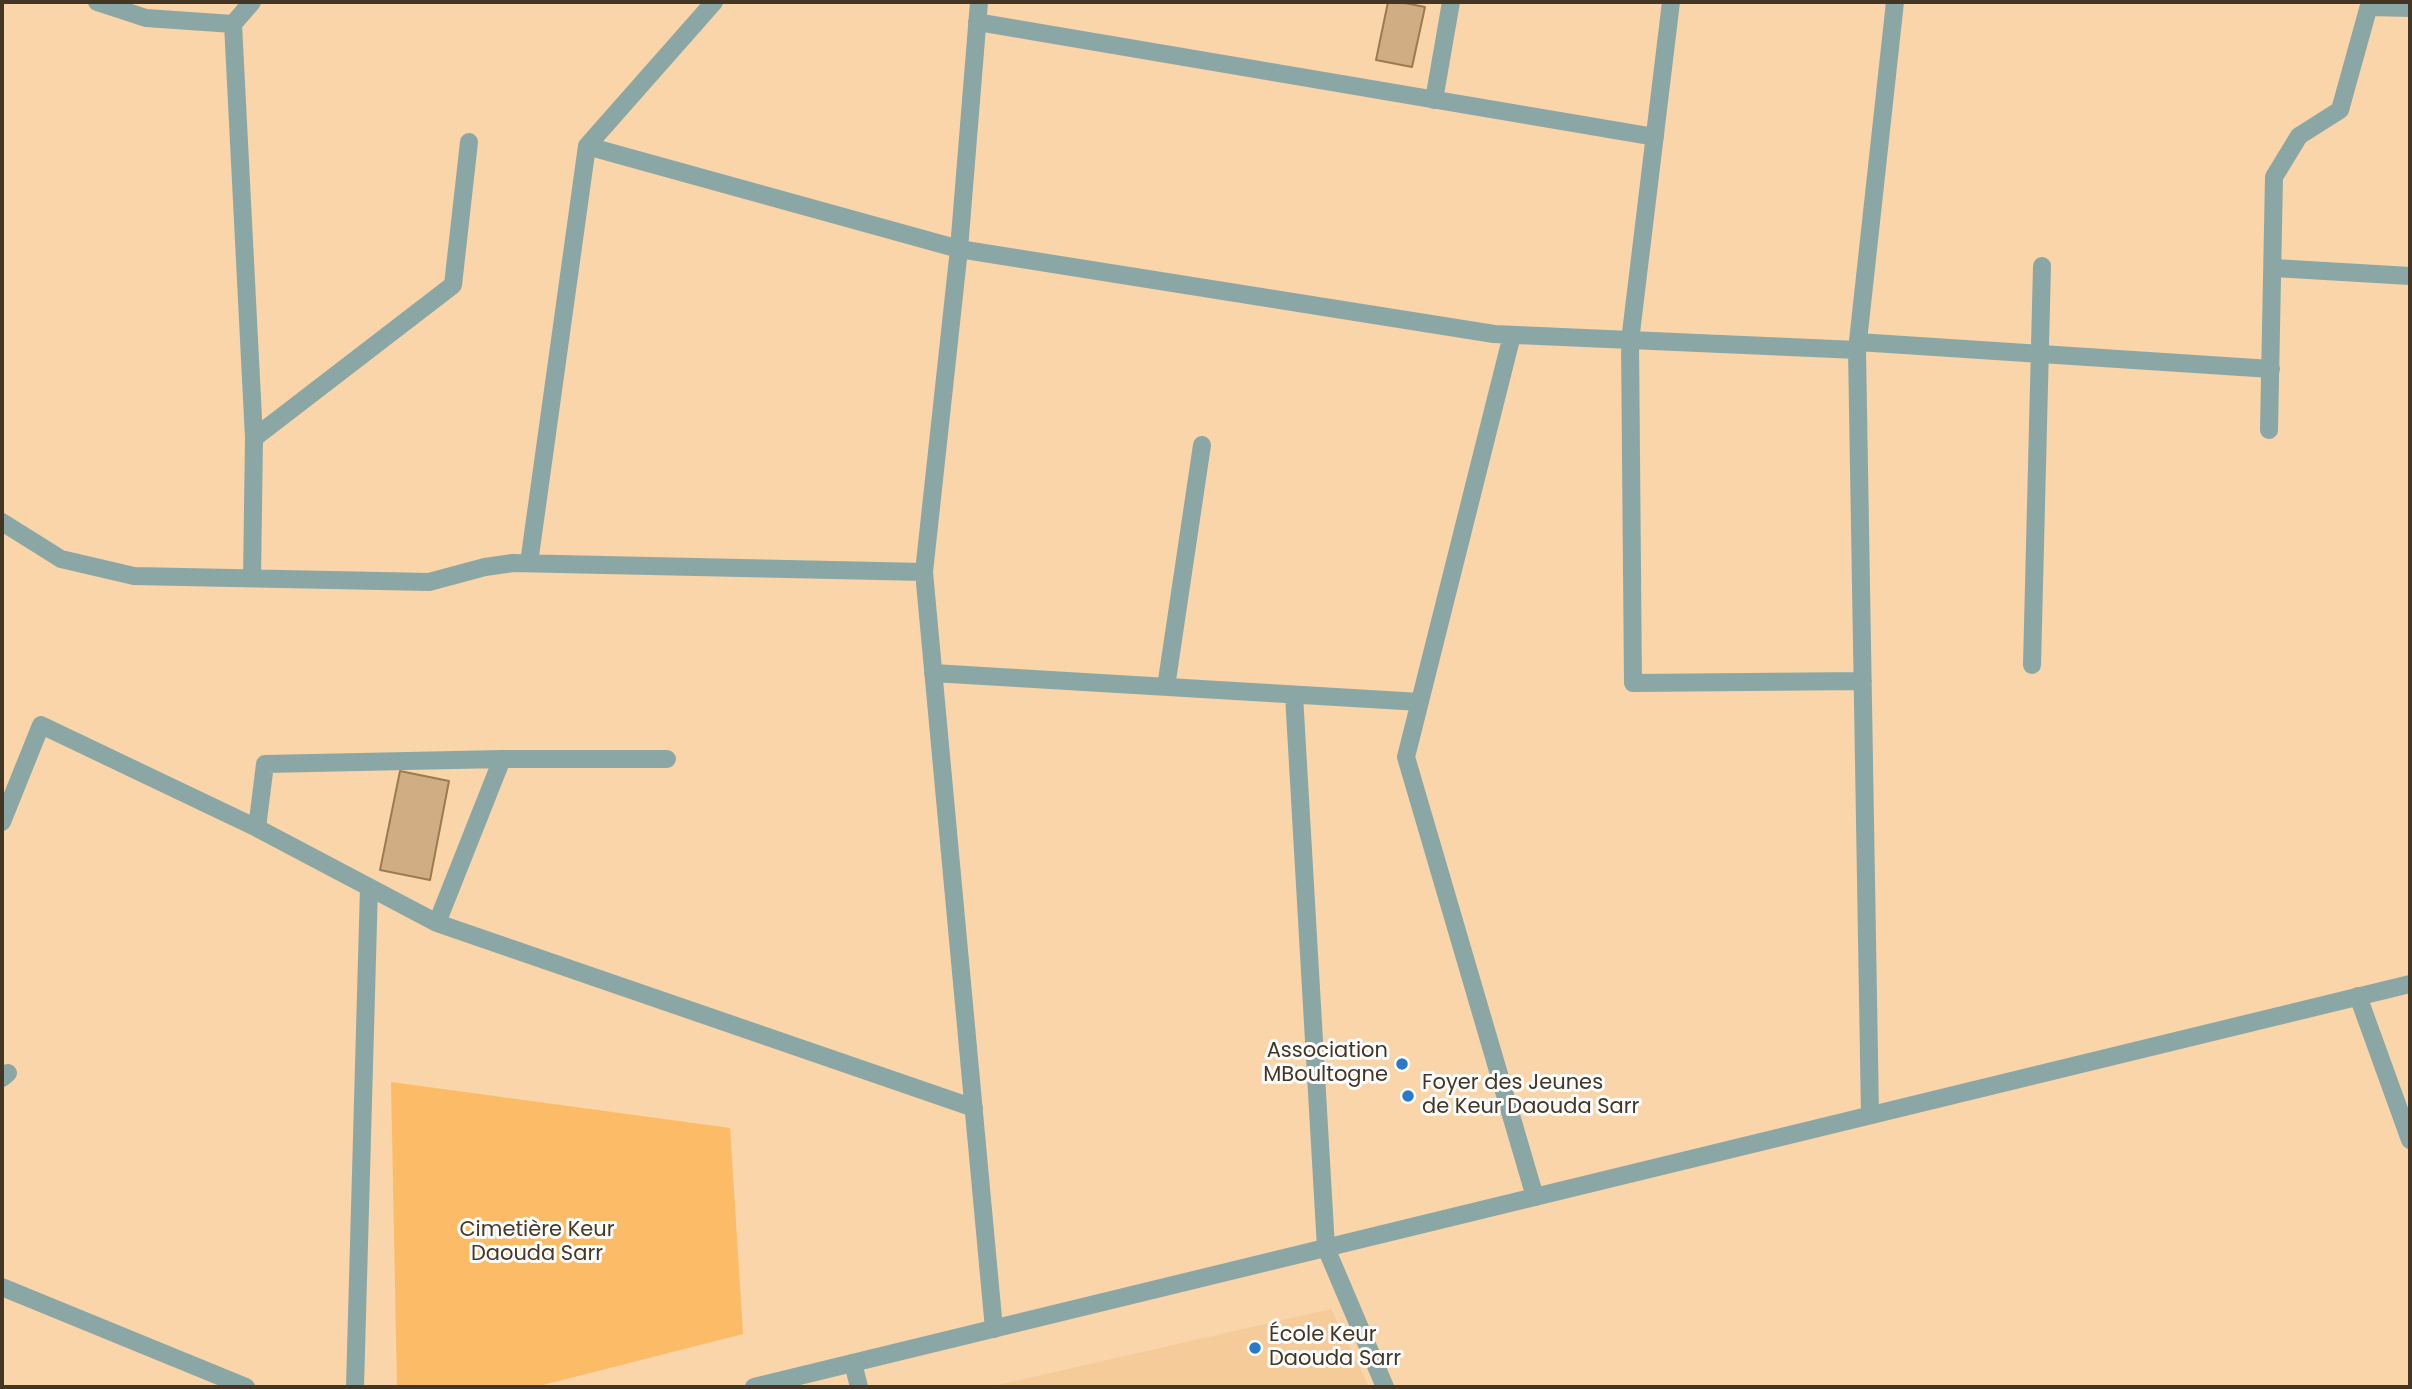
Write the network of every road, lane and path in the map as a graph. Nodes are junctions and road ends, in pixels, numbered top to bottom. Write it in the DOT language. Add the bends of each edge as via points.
graph roads {
  1 [pos="97,2"];
  2 [pos="252,2"];
  3 [pos="714,2"];
  4 [pos="979,2"];
  5 [pos="1451,2"];
  6 [pos="1671,2"];
  7 [pos="1895,2"];
  8 [pos="2370,5"];
  9 [pos="2410,8"];
  10 [pos="977,22"];
  11 [pos="233,24"];
  12 [pos="1434,100"];
  13 [pos="1655,137"];
  14 [pos="469,142"];
  15 [pos="587,146"];
  16 [pos="959,248"];
  17 [pos="2042,265"];
  18 [pos="2274,268"];
  19 [pos="2410,276"];
  20 [pos="1512,335"];
  21 [pos="1630,341"];
  22 [pos="1858,346"];
  23 [pos="2039,354"];
  24 [pos="2271,369"];
  25 [pos="2269,430"];
  26 [pos="254,438"];
  27 [pos="1202,445"];
  28 [pos="2,522"];
  29 [pos="528,563"];
  30 [pos="924,572"];
  31 [pos="252,578"];
  32 [pos="2032,665"];
  33 [pos="933,673"];
  34 [pos="1863,681"];
  35 [pos="1166,687"];
  36 [pos="1294,695"];
  37 [pos="1420,702"];
  38 [pos="667,758"];
  39 [pos="502,759"];
  40 [pos="2,822"];
  41 [pos="257,828"];
  42 [pos="369,887"];
  43 [pos="437,923"];
  44 [pos="2410,984"];
  45 [pos="2358,996"];
  46 [pos="974,1108"];
  47 [pos="1870,1115"];
  48 [pos="2410,1140"];
  49 [pos="1535,1197"];
  50 [pos="1326,1248"];
  51 [pos="2,1287"];
  52 [pos="994,1329"];
  53 [pos="853,1363"];
  54 [pos="246,1387"];
  55 [pos="355,1387"];
  56 [pos="754,1387"];
  57 [pos="859,1387"];
  58 [pos="1385,1387"];
  1 -- 11 [label="street" via="146,18"];
  2 -- 11 [label="street"];
  3 -- 15 [label="street"];
  4 -- 10 [label="street"];
  5 -- 12 [label="street"];
  6 -- 13 [label="street"];
  7 -- 22 [label="street"];
  8 -- 9 [label="street"];
  8 -- 18 [label="street" via="2340,110 2299,136 2274,177"];
  10 -- 12 [label="street"];
  10 -- 16 [label="street"];
  11 -- 26 [label="street"];
  12 -- 13 [label="street"];
  13 -- 21 [label="street"];
  14 -- 26 [label="street" via="453,285"];
  15 -- 16 [label="street"];
  15 -- 29 [label="street"];
  16 -- 20 [label="street"];
  16 -- 30 [label="street"];
  17 -- 23 [label="street"];
  18 -- 19 [label="street"];
  18 -- 24 [label="street"];
  20 -- 21 [label="street"];
  20 -- 37 [label="street"];
  21 -- 22 [label="street"];
  21 -- 34 [label="street" via="1633,683"];
  22 -- 23 [label="street"];
  22 -- 34 [label="street"];
  23 -- 24 [label="street"];
  23 -- 32 [label="street"];
  24 -- 25 [label="street"];
  26 -- 31 [label="street"];
  27 -- 35 [label="street"];
  28 -- 31 [label="street" via="61,559 134,576"];
  29 -- 30 [label="street"];
  29 -- 31 [label="street" via="485,567 429,582"];
  30 -- 33 [label="street"];
  33 -- 35 [label="street"];
  33 -- 46 [label="street"];
  34 -- 47 [label="street"];
  35 -- 36 [label="street"];
  36 -- 37 [label="street"];
  36 -- 50 [label="street"];
  37 -- 49 [label="street" via="1406,757"];
  38 -- 39 [label="street"];
  39 -- 41 [label="street" via="265,764"];
  39 -- 43 [label="street"];
  40 -- 41 [label="street" via="41,724"];
  41 -- 42 [label="street"];
  42 -- 43 [label="street"];
  42 -- 55 [label="street"];
  43 -- 46 [label="street"];
  44 -- 45 [label="street"];
  45 -- 47 [label="street"];
  45 -- 48 [label="street"];
  46 -- 52 [label="street"];
  47 -- 49 [label="street"];
  49 -- 50 [label="street"];
  50 -- 52 [label="street"];
  50 -- 58 [label="street"];
  51 -- 54 [label="street"];
  52 -- 53 [label="street"];
  53 -- 56 [label="street"];
  53 -- 57 [label="street"];
}
